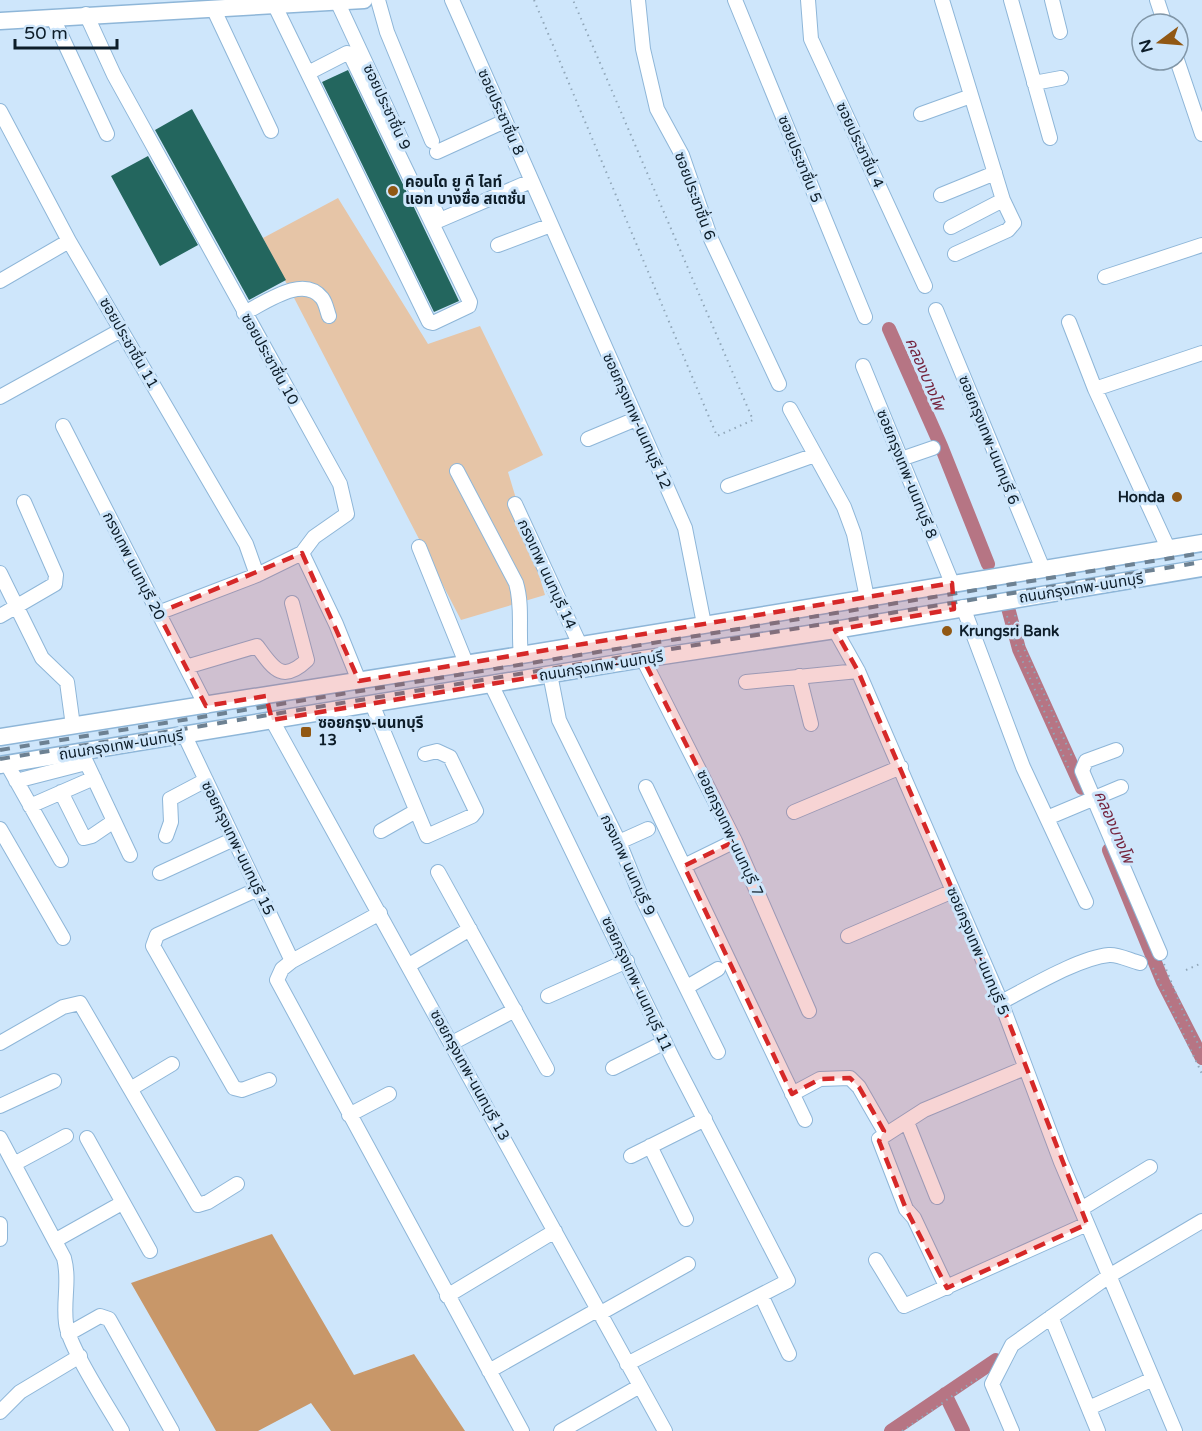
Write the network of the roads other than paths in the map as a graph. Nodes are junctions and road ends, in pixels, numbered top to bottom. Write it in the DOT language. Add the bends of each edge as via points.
graph roads {
  1 [pos="364,0"];
  2 [pos="378,0"];
  3 [pos="452,0"];
  4 [pos="638,0"];
  5 [pos="735,0"];
  6 [pos="808,0"];
  7 [pos="942,0"];
  8 [pos="1011,0"];
  9 [pos="1052,0"];
  10 [pos="337,2"];
  11 [pos="274,6"];
  12 [pos="214,10"];
  13 [pos="86,14"];
  14 [pos="53,18"];
  15 [pos="0,21"];
  16 [pos="1060,33"];
  17 [pos="1181,72"];
  18 [pos="308,74"];
  19 [pos="1061,78"];
  20 [pos="1034,83"];
  21 [pos="971,96"];
  22 [pos="0,111"];
  23 [pos="921,114"];
  24 [pos="505,121"];
  25 [pos="271,131"];
  26 [pos="107,134"];
  27 [pos="1202,134"];
  28 [pos="1050,138"];
  29 [pos="995,173"];
  30 [pos="531,182"];
  31 [pos="941,195"];
  32 [pos="1003,200"];
  33 [pos="550,225"];
  34 [pos="951,226"];
  35 [pos="69,241"];
  36 [pos="1202,244"];
  37 [pos="498,245"];
  38 [pos="955,254"];
  39 [pos="1106,277"];
  40 [pos="0,281"];
  41 [pos="925,286"];
  42 [pos="936,310"];
  43 [pos="244,313"];
  44 [pos="329,316"];
  45 [pos="865,317"];
  46 [pos="1069,322"];
  47 [pos="121,330"];
  48 [pos="1202,353"];
  49 [pos="863,366"];
  50 [pos="779,384"];
  51 [pos="1095,389"];
  52 [pos="0,397"];
  53 [pos="790,409"];
  54 [pos="636,419"];
  55 [pos="63,426"];
  56 [pos="588,439"];
  57 [pos="933,448"];
  58 [pos="815,455"];
  59 [pos="901,459"];
  60 [pos="458,471"];
  61 [pos="728,486"];
  62 [pos="24,502"];
  63 [pos="515,504"];
  64 [pos="1202,543"];
  65 [pos="419,547"];
  66 [pos="1168,548"];
  67 [pos="302,553"];
  68 [pos="1202,568"];
  69 [pos="1043,569"];
  70 [pos="0,573"];
  71 [pos="257,575"];
  72 [pos="951,583"];
  73 [pos="867,598"];
  74 [pos="292,603"];
  75 [pos="16,607"];
  76 [pos="958,608"];
  77 [pos="158,613"];
  78 [pos="0,615"];
  79 [pos="704,624"];
  80 [pos="835,630"];
  81 [pos="580,645"];
  82 [pos="521,655"];
  83 [pos="643,659"];
  84 [pos="466,663"];
  85 [pos="186,667"];
  86 [pos="858,671"];
  87 [pos="550,674"];
  88 [pos="799,676"];
  89 [pos="359,681"];
  90 [pos="746,682"];
  91 [pos="491,684"];
  92 [pos="266,696"];
  93 [pos="372,704"];
  94 [pos="206,706"];
  95 [pos="272,720"];
  96 [pos="811,724"];
  97 [pos="73,726"];
  98 [pos="184,734"];
  99 [pos="0,737"];
  100 [pos="1116,750"];
  101 [pos="425,754"];
  102 [pos="83,757"];
  103 [pos="3,765"];
  104 [pos="901,767"];
  105 [pos="94,778"];
  106 [pos="206,780"];
  107 [pos="16,781"];
  108 [pos="646,787"];
  109 [pos="1121,787"];
  110 [pos="62,792"];
  111 [pos="1091,801"];
  112 [pos="30,806"];
  113 [pos="416,811"];
  114 [pos="794,812"];
  115 [pos="1047,818"];
  116 [pos="114,821"];
  117 [pos="0,829"];
  118 [pos="648,829"];
  119 [pos="381,831"];
  120 [pos="166,836"];
  121 [pos="234,839"];
  122 [pos="735,841"];
  123 [pos="619,842"];
  124 [pos="130,855"];
  125 [pos="61,860"];
  126 [pos="684,866"];
  127 [pos="438,872"];
  128 [pos="160,873"];
  129 [pos="258,889"];
  130 [pos="953,891"];
  131 [pos="1086,902"];
  132 [pos="380,913"];
  133 [pos="470,929"];
  134 [pos="848,936"];
  135 [pos="63,938"];
  136 [pos="1160,953"];
  137 [pos="292,961"];
  138 [pos="627,961"];
  139 [pos="1140,963"];
  140 [pos="409,965"];
  141 [pos="718,969"];
  142 [pos="687,987"];
  143 [pos="548,996"];
  144 [pos="1001,1002"];
  145 [pos="515,1011"];
  146 [pos="809,1011"];
  147 [pos="665,1042"];
  148 [pos="0,1043"];
  149 [pos="452,1043"];
  150 [pos="718,1052"];
  151 [pos="172,1064"];
  152 [pos="613,1068"];
  153 [pos="1025,1068"];
  154 [pos="547,1069"];
  155 [pos="269,1080"];
  156 [pos="54,1081"];
  157 [pos="132,1088"];
  158 [pos="389,1094"];
  159 [pos="792,1094"];
  160 [pos="0,1106"];
  161 [pos="349,1115"];
  162 [pos="705,1119"];
  163 [pos="805,1120"];
  164 [pos="907,1122"];
  165 [pos="885,1134"];
  166 [pos="66,1136"];
  167 [pos="0,1138"];
  168 [pos="87,1138"];
  169 [pos="650,1146"];
  170 [pos="631,1156"];
  171 [pos="14,1164"];
  172 [pos="1150,1167"];
  173 [pos="237,1184"];
  174 [pos="937,1197"];
  175 [pos="122,1203"];
  176 [pos="1082,1209"];
  177 [pos="687,1220"];
  178 [pos="1202,1221"];
  179 [pos="0,1224"];
  180 [pos="1088,1224"];
  181 [pos="555,1231"];
  182 [pos="0,1239"];
  183 [pos="56,1240"];
  184 [pos="150,1251"];
  185 [pos="876,1260"];
  186 [pos="688,1264"];
  187 [pos="1109,1276"];
  188 [pos="947,1288"];
  189 [pos="761,1295"];
  190 [pos="447,1296"];
  191 [pos="598,1312"];
  192 [pos="1051,1317"];
  193 [pos="68,1334"];
  194 [pos="789,1354"];
  195 [pos="80,1356"];
  196 [pos="627,1364"];
  197 [pos="489,1371"];
  198 [pos="1153,1379"];
  199 [pos="640,1386"];
  200 [pos="1089,1408"];
  201 [pos="0,1412"];
  202 [pos="122,1431"];
  203 [pos="172,1431"];
  204 [pos="522,1431"];
  205 [pos="561,1431"];
  206 [pos="665,1431"];
  207 [pos="1012,1431"];
  208 [pos="1098,1431"];
  209 [pos="1175,1431"];
  1 -- 10 [label="main road"];
  2 -- 24 [label="street" via="387,32 435,146"];
  3 -- 24 [label="street, ซอยประชาชื่น 8"];
  4 -- 50 [label="street, ซอยประชาชื่น 6" via="643,49 657,109 682,155 711,239"];
  5 -- 45 [label="street, ซอยประชาชื่น 5"];
  6 -- 41 [label="street, ซอยประชาชื่น 4" via="811,39"];
  7 -- 21 [label="street"];
  8 -- 20 [label="street"];
  9 -- 16 [label="street"];
  10 -- 11 [label="main road"];
  10 -- 30 [label="street, ซอยประชาชื่น 9" via="440,220"];
  11 -- 12 [label="main road"];
  11 -- 18 [label="street"];
  12 -- 13 [label="main road"];
  12 -- 25 [label="street"];
  13 -- 14 [label="main road"];
  13 -- 43 [label="street, ซอยประชาชื่น 10" via="114,75"];
  14 -- 15 [label="main road"];
  14 -- 26 [label="street"];
  17 -- 27 [label="street"];
  18 -- 18 [label="street" via="429,322 468,306 470,302 350,54"];
  19 -- 20 [label="street"];
  20 -- 28 [label="street"];
  21 -- 23 [label="street"];
  21 -- 29 [label="street"];
  22 -- 35 [label="street, ซอยประชาชื่น 11"];
  24 -- 30 [label="street, ซอยประชาชื่น 8"];
  29 -- 31 [label="street"];
  29 -- 32 [label="street"];
  30 -- 33 [label="street, ซอยประชาชื่น 8"];
  32 -- 34 [label="street"];
  32 -- 38 [label="street" via="1012,226"];
  33 -- 37 [label="street"];
  33 -- 54 [label="street, ซอยกรุงเทพ-นนทบุรี 12"];
  35 -- 40 [label="street"];
  35 -- 47 [label="street, ซอยประชาชื่น 11"];
  36 -- 39 [label="street"];
  42 -- 69 [label="street, ซอยกรุงเทพ-นนทบุรี 6"];
  43 -- 44 [label="street" via="296,288 309,289 322,299"];
  43 -- 67 [label="street, ซอยประชาชื่น 10" via="340,484 346,502 347,514 314,537"];
  46 -- 51 [label="street"];
  47 -- 52 [label="street"];
  47 -- 71 [label="street, ซอยประชาชื่น 11" via="246,544"];
  48 -- 51 [label="street"];
  49 -- 59 [label="street, ซอยกรุงเทพ-นนทบุรี 8"];
  51 -- 66 [label="street"];
  53 -- 58 [label="street"];
  54 -- 56 [label="street"];
  54 -- 79 [label="street, ซอยกรุงเทพ-นนทบุรี 12" via="685,528"];
  55 -- 77 [label="street, กรงเทพ นนทบุรี 20"];
  57 -- 59 [label="street"];
  58 -- 61 [label="street"];
  58 -- 73 [label="street" via="854,534"];
  59 -- 72 [label="street, ซอยกรุงเทพ-นนทบุรี 8"];
  60 -- 82 [label="street" via="516,583 520,597"];
  62 -- 75 [label="street" via="56,575 55,584"];
  63 -- 81 [label="street, กรงเทพ นนทบุรี 14"];
  64 -- 66 [label="main road, ถนนกรุงเทพ-นนทบุรี"];
  65 -- 84 [label="street"];
  66 -- 69 [label="main road, ถนนกรุงเทพ-นนทบุรี"];
  67 -- 71 [label="street, ซอยประชาชื่น 10"];
  67 -- 89 [label="street"];
  68 -- 76 [label="main road, ถนนกรุงเทพ-นนทบุรี"];
  69 -- 72 [label="main road, ถนนกรุงเทพ-นนทบุรี"];
  70 -- 75 [label="street"];
  71 -- 77 [label="street, ซอยประชาชื่น 10"];
  72 -- 73 [label="main road, ถนนกรุงเทพ-นนทบุรี"];
  72 -- 76 [label="main road"];
  73 -- 79 [label="main road, ถนนกรุงเทพ-นนทบุรี"];
  74 -- 85 [label="street" via="306,648 307,660 299,668 282,673 272,669 257,646"];
  75 -- 78 [label="street"];
  75 -- 97 [label="street" via="42,658 67,682"];
  76 -- 80 [label="main road, ถนนกรุงเทพ-นนทบุรี"];
  76 -- 115 [label="street"];
  77 -- 85 [label="street, กรงเทพ นนทบุรี 20"];
  79 -- 81 [label="main road, ถนนกรุงเทพ-นนทบุรี"];
  80 -- 83 [label="main road, ถนนกรุงเทพ-นนทบุรี"];
  80 -- 86 [label="street, ซอยกรุงเทพ-นนทบุรี 5"];
  81 -- 82 [label="main road, ถนนกรุงเทพ-นนทบุรี"];
  82 -- 84 [label="main road, ถนนกรุงเทพ-นนทบุรี"];
  83 -- 87 [label="main road, ถนนกรุงเทพ-นนทบุรี"];
  83 -- 122 [label="street, ซอยกรุงเทพ-นนทบุรี 7"];
  84 -- 89 [label="main road, ถนนกรุงเทพ-นนทบุรี"];
  85 -- 94 [label="street, กรงเทพ นนทบุรี 20"];
  86 -- 88 [label="street"];
  86 -- 104 [label="street, ซอยกรุงเทพ-นนทบุรี 5"];
  87 -- 91 [label="main road, ถนนกรุงเทพ-นนทบุรี"];
  87 -- 123 [label="street, กรงเทพ นนทบุรี 9" via="559,720"];
  88 -- 90 [label="street"];
  88 -- 96 [label="street"];
  89 -- 92 [label="main road, ถนนกรุงเทพ-นนทบุรี"];
  91 -- 93 [label="main road, ถนนกรุงเทพ-นนทบุรี"];
  91 -- 138 [label="street, ซอยกรุงเทพ-นนทบุรี 11"];
  92 -- 94 [label="main road, ถนนกรุงเทพ-นนทบุรี"];
  92 -- 95 [label="main road"];
  93 -- 95 [label="main road, ถนนกรุงเทพ-นนทบุรี"];
  93 -- 113 [label="street"];
  94 -- 97 [label="main road, ถนนกรุงเทพ-นนทบุรี"];
  95 -- 98 [label="main road, ถนนกรุงเทพ-นนทบุรี"];
  95 -- 132 [label="street, ซอยกรุงเทพ-นนทบุรี 13"];
  97 -- 99 [label="main road, ถนนกรุงเทพ-นนทบุรี"];
  98 -- 102 [label="main road, ถนนกรุงเทพ-นนทบุรี"];
  98 -- 106 [label="street, ซอยกรุงเทพ-นนทบุรี 15"];
  100 -- 111 [label="street" via="1086,761 1082,771"];
  101 -- 113 [label="street" via="437,751 450,757 476,811 427,836"];
  102 -- 103 [label="main road, ถนนกรุงเทพ-นนทบุรี"];
  102 -- 105 [label="street"];
  102 -- 107 [label="street"];
  103 -- 107 [label="street"];
  104 -- 114 [label="street"];
  104 -- 130 [label="street, ซอยกรุงเทพ-นนทบุรี 5"];
  105 -- 110 [label="street"];
  105 -- 116 [label="street"];
  106 -- 120 [label="street" via="170,799 171,822"];
  106 -- 121 [label="street, ซอยกรุงเทพ-นนทบุรี 15"];
  107 -- 112 [label="street"];
  108 -- 126 [label="street"];
  109 -- 111 [label="street"];
  110 -- 112 [label="street"];
  110 -- 116 [label="street" via="84,838"];
  111 -- 115 [label="street"];
  111 -- 136 [label="street"];
  112 -- 125 [label="street"];
  113 -- 119 [label="street"];
  115 -- 131 [label="street"];
  116 -- 124 [label="street"];
  117 -- 135 [label="street"];
  118 -- 123 [label="street"];
  121 -- 128 [label="street"];
  121 -- 129 [label="street, ซอยกรุงเทพ-นนทบุรี 15"];
  122 -- 126 [label="street"];
  122 -- 146 [label="street, ซอยกรุงเทพ-นนทบุรี 7"];
  123 -- 142 [label="street, กรงเทพ นนทบุรี 9" via="640,894"];
  126 -- 159 [label="street"];
  127 -- 133 [label="street"];
  129 -- 137 [label="street, ซอยกรุงเทพ-นนทบุรี 15"];
  129 -- 155 [label="street" via="157,936 153,946 234,1088 242,1090"];
  130 -- 134 [label="street"];
  130 -- 144 [label="street, ซอยกรุงเทพ-นนทบุรี 5"];
  132 -- 137 [label="street"];
  132 -- 140 [label="street, ซอยกรุงเทพ-นนทบุรี 13"];
  133 -- 140 [label="street"];
  133 -- 145 [label="street"];
  137 -- 161 [label="street" via="277,980"];
  138 -- 143 [label="street"];
  138 -- 147 [label="street, ซอยกรุงเทพ-นนทบุรี 11"];
  139 -- 144 [label="street" via="1110,955 1100,957"];
  140 -- 149 [label="street, ซอยกรุงเทพ-นนทบุรี 13"];
  141 -- 142 [label="street"];
  142 -- 150 [label="street, กรงเทพ นนทบุรี 9"];
  144 -- 153 [label="street, ซอยกรุงเทพ-นนทบุรี 5"];
  145 -- 149 [label="street"];
  145 -- 154 [label="street"];
  147 -- 152 [label="street"];
  147 -- 162 [label="street, ซอยกรุงเทพ-นนทบุรี 11"];
  148 -- 157 [label="street" via="63,1007 80,1003"];
  149 -- 181 [label="street, ซอยกรุงเทพ-นนทบุรี 13"];
  151 -- 157 [label="street"];
  153 -- 164 [label="street" via="924,1110"];
  153 -- 176 [label="street, ซอยกรุงเทพ-นนทบุรี 5"];
  156 -- 160 [label="street"];
  157 -- 173 [label="street" via="198,1205"];
  158 -- 161 [label="street"];
  159 -- 163 [label="street"];
  159 -- 165 [label="street" via="820,1079 850,1078"];
  161 -- 190 [label="street"];
  162 -- 169 [label="street"];
  162 -- 189 [label="street, ซอยกรุงเทพ-นนทบุรี 11" via="788,1281"];
  164 -- 165 [label="street"];
  164 -- 174 [label="street"];
  165 -- 188 [label="street" via="879,1141 906,1209"];
  166 -- 171 [label="street"];
  167 -- 171 [label="street"];
  168 -- 175 [label="street"];
  169 -- 170 [label="street"];
  169 -- 177 [label="street"];
  171 -- 183 [label="street"];
  172 -- 176 [label="street"];
  175 -- 183 [label="street"];
  175 -- 184 [label="street"];
  176 -- 180 [label="street, ซอยกรุงเทพ-นนทบุรี 5"];
  178 -- 187 [label="street"];
  179 -- 182 [label="street"];
  180 -- 187 [label="street, ซอยกรุงเทพ-นนทบุรี 5"];
  180 -- 188 [label="street" via="989,1275"];
  181 -- 190 [label="street"];
  181 -- 191 [label="street, ซอยกรุงเทพ-นนทบุรี 13"];
  183 -- 193 [label="street" via="69,1276 65,1316"];
  185 -- 188 [label="street" via="902,1305"];
  186 -- 191 [label="street"];
  187 -- 192 [label="street"];
  187 -- 198 [label="street, ซอยกรุงเทพ-นนทบุรี 5"];
  189 -- 194 [label="street"];
  189 -- 196 [label="street"];
  190 -- 197 [label="street"];
  191 -- 196 [label="street, ซอยกรุงเทพ-นนทบุรี 13"];
  191 -- 197 [label="street"];
  192 -- 200 [label="street"];
  192 -- 207 [label="street" via="1012,1345 992,1384"];
  193 -- 195 [label="street"];
  193 -- 203 [label="street" via="100,1316 109,1319"];
  195 -- 201 [label="street" via="14,1396"];
  195 -- 202 [label="street"];
  196 -- 199 [label="street, ซอยกรุงเทพ-นนทบุรี 13"];
  197 -- 204 [label="street"];
  198 -- 200 [label="street"];
  198 -- 209 [label="street, ซอยกรุงเทพ-นนทบุรี 5"];
  199 -- 205 [label="street"];
  199 -- 206 [label="street, ซอยกรุงเทพ-นนทบุรี 13"];
  200 -- 208 [label="street"];
}
